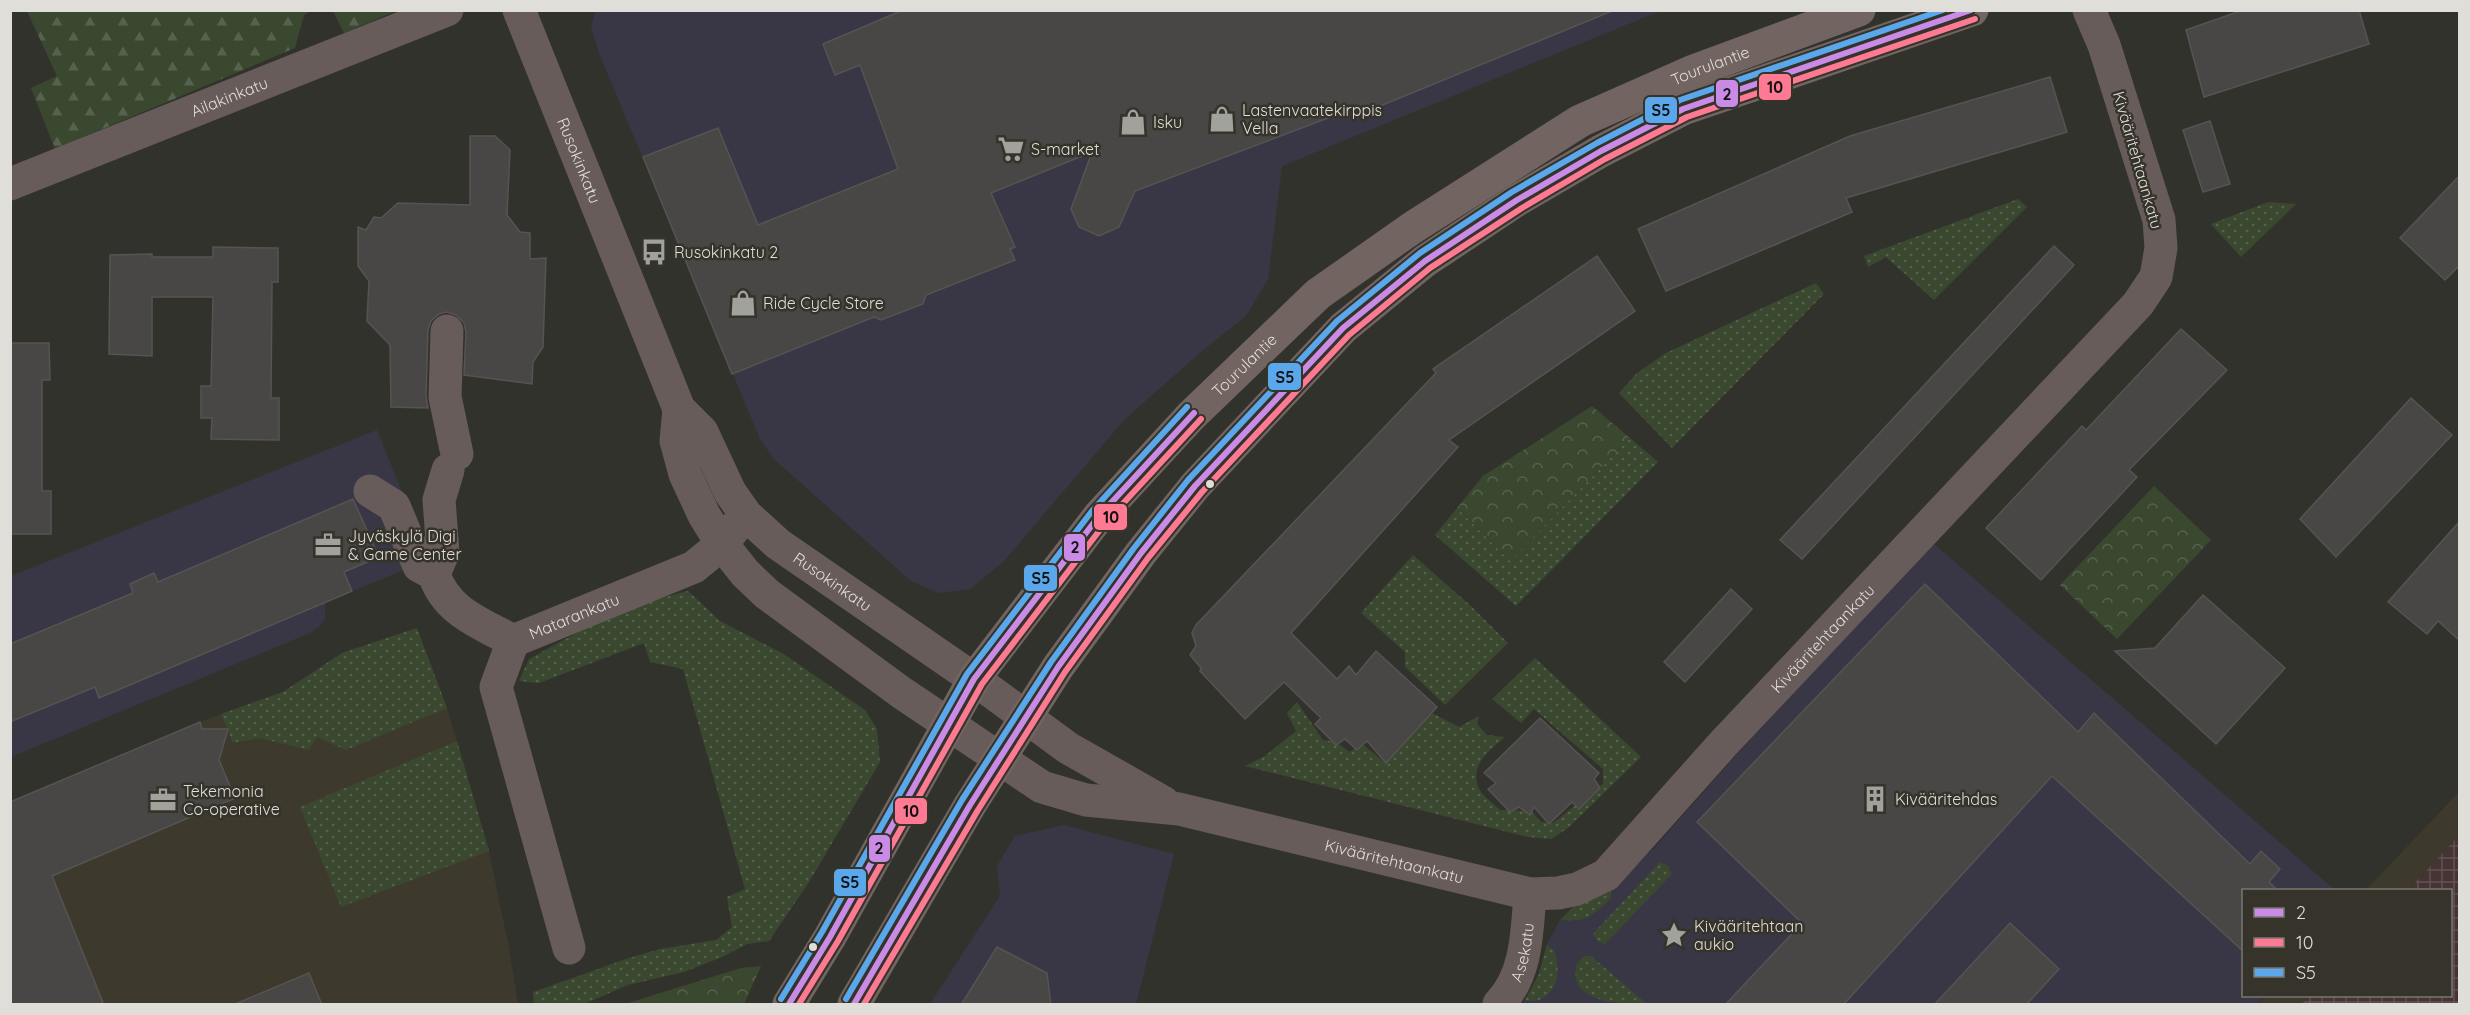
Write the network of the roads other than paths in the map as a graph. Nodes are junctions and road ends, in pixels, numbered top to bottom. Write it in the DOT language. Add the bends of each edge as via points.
graph roads {
  1 [pos="447,10"];
  2 [pos="519,10"];
  3 [pos="1859,10"];
  4 [pos="1972,10"];
  5 [pos="2089,10"];
  6 [pos="10,184"];
  7 [pos="447,332"];
  8 [pos="679,409"];
  9 [pos="370,491"];
  10 [pos="746,515"];
  11 [pos="722,544"];
  12 [pos="434,574"];
  13 [pos="513,641"];
  14 [pos="974,679"];
  15 [pos="1026,716"];
  16 [pos="947,724"];
  17 [pos="999,758"];
  18 [pos="1172,807"];
  19 [pos="1530,894"];
  20 [pos="568,948"];
  21 [pos="789,1005"];
  22 [pos="854,1005"];
  23 [pos="1499,1005"];
  1 -- 6 [label="street, Ailakinkatu"];
  2 -- 8 [label="street, Rusokinkatu"];
  3 -- 14 [label="main road, Tourulantie" via="1691,72 1580,121 1422,221 1318,294 1191,416 1106,508"];
  4 -- 15 [label="main road, Tourulantie" via="1683,109 1517,200 1425,261 1343,328 1196,486 1141,553"];
  5 -- 19 [label="street, Kivääritehtaankatu" via="2104,45 2159,220 2161,248 2156,277 2138,304 1731,735 1606,875 1558,893"];
  7 -- 12 [label="street" via="445,397 452,462 439,500 443,553"];
  8 -- 10 [label="street, Rusokinkatu" via="702,432 730,492"];
  8 -- 11 [label="street, Rusokinkatu" via="676,441 685,474"];
  9 -- 12 [label="street" via="394,506 419,566"];
  10 -- 11 [label="street, Matarankatu"];
  10 -- 14 [label="street, Rusokinkatu" via="778,544"];
  11 -- 13 [label="street, Matarankatu" via="694,567"];
  11 -- 16 [label="street, Rusokinkatu" via="767,594"];
  12 -- 13 [label="street" via="454,608"];
  13 -- 20 [label="street, Matarankatu" via="496,687"];
  14 -- 15 [label="street, Rusokinkatu"];
  14 -- 16 [label="main road, Tourulantie"];
  15 -- 17 [label="main road, Tourulantie"];
  15 -- 18 [label="street, Kivääritehtaankatu" via="1068,748"];
  16 -- 17 [label="street, Kivääritehtaankatu"];
  16 -- 21 [label="main road, Tourulantie" via="831,937"];
  17 -- 18 [label="street, Kivääritehtaankatu" via="1042,787 1086,800"];
  17 -- 22 [label="main road, Tourulantie"];
  18 -- 19 [label="street, Kivääritehtaankatu"];
  19 -- 23 [label="street, Asekatu" via="1520,971"];
}
